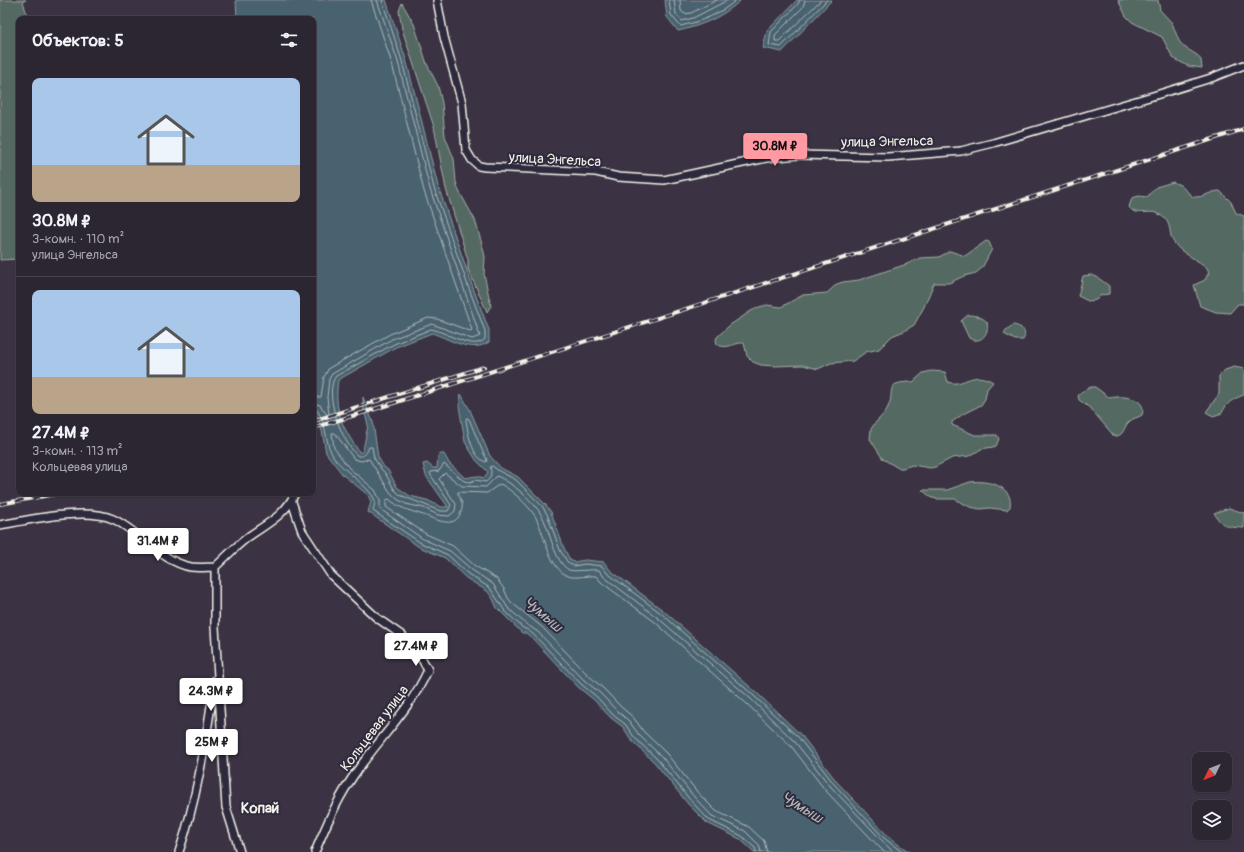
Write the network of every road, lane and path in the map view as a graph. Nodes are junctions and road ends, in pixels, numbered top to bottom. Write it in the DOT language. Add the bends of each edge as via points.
graph roads {
  1 [pos="436,0"];
  2 [pos="1244,65"];
  3 [pos="294,496"];
  4 [pos="292,502"];
  5 [pos="0,525"];
  6 [pos="215,567"];
  7 [pos="217,667"];
  8 [pos="179,852"];
  9 [pos="240,852"];
  10 [pos="315,852"];
  1 -- 2 [label="street, улица Энгельса" via="462,103 466,150 472,160 485,167 596,172 618,177 664,180 766,158 799,154 888,157 961,151 1156,95"];
  3 -- 4 [label="street"];
  4 -- 6 [label="street" via="276,519 247,538"];
  4 -- 10 [label="street, Кольцевая улица" via="302,531 331,575 377,618 416,648 428,670 420,688 358,769 333,809"];
  5 -- 6 [label="street" via="45,517 87,514 112,518 169,558 190,567"];
  6 -- 7 [label="street"];
  7 -- 8 [label="street" via="200,777"];
  7 -- 9 [label="street" via="226,807"];
}
